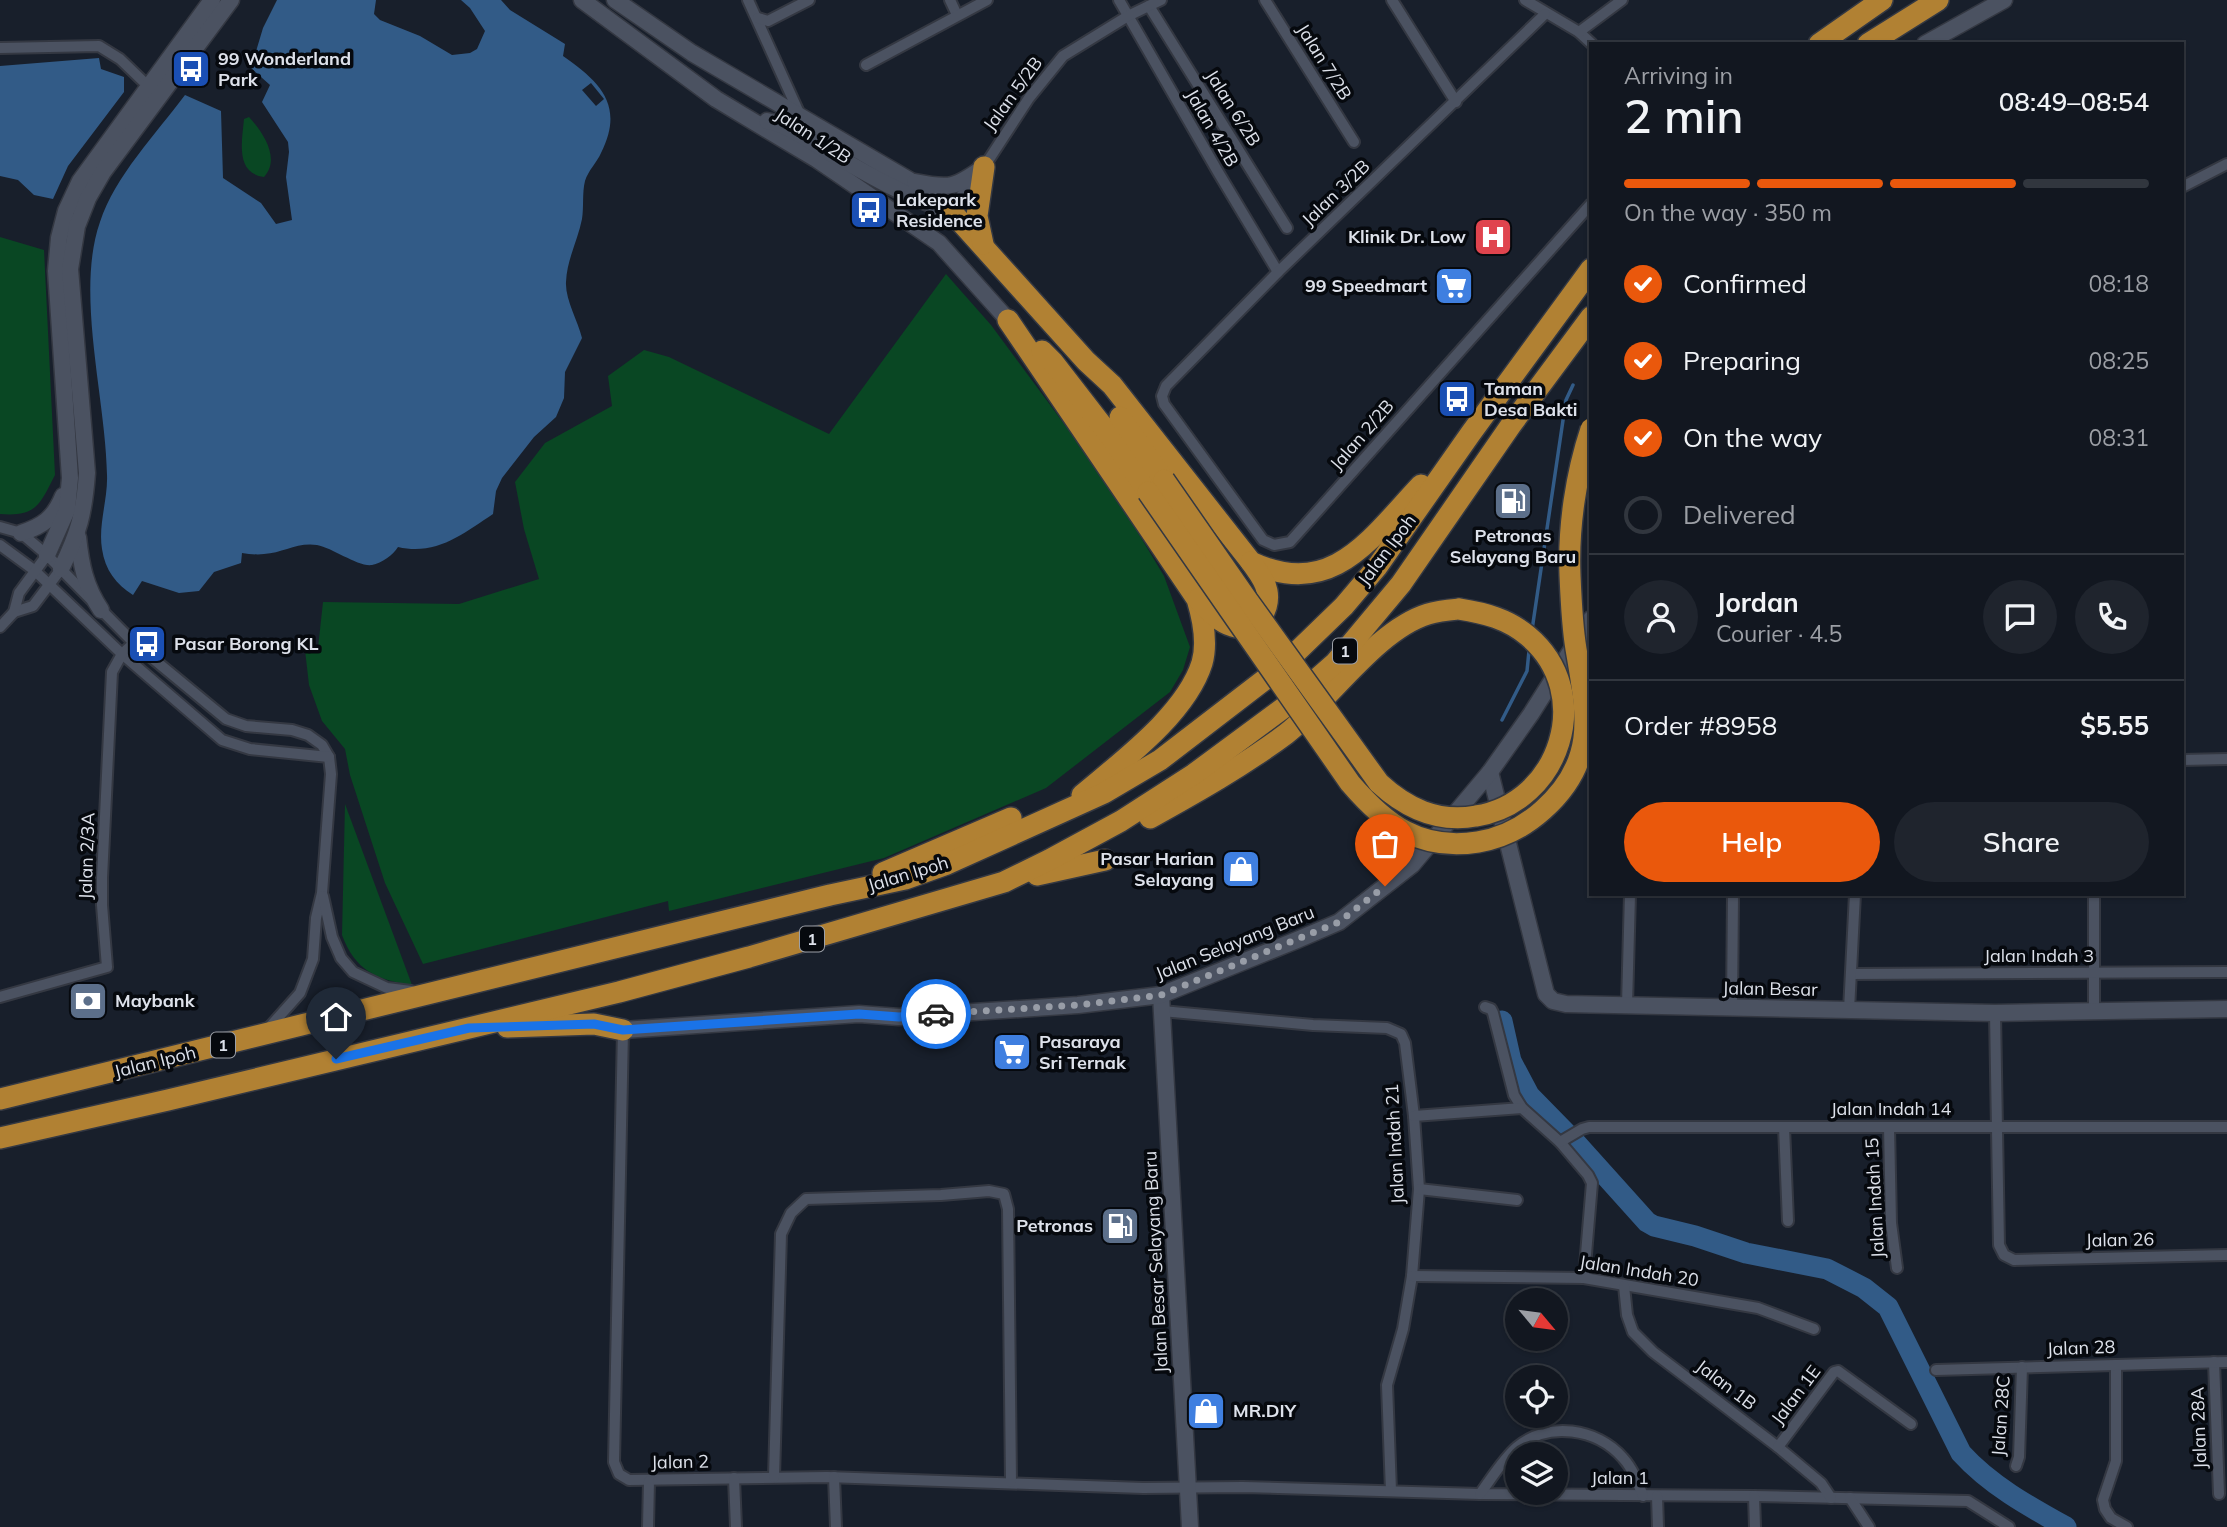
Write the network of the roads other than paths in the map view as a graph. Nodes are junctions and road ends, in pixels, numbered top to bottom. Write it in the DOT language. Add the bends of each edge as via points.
graph roads {
  1 [pos="212,0"];
  2 [pos="231,0"];
  3 [pos="582,0"];
  4 [pos="615,0"];
  5 [pos="748,0"];
  6 [pos="808,0"];
  7 [pos="950,0"];
  8 [pos="986,0"];
  9 [pos="1119,0"];
  10 [pos="1161,0"];
  11 [pos="1265,0"];
  12 [pos="1392,0"];
  13 [pos="1525,0"];
  14 [pos="1622,0"];
  15 [pos="1882,0"];
  16 [pos="1938,0"];
  17 [pos="1950,0"];
  18 [pos="2004,0"];
  19 [pos="1149,6"];
  20 [pos="1545,14"];
  21 [pos="957,15"];
  22 [pos="1128,16"];
  23 [pos="758,18"];
  24 [pos="1579,33"];
  25 [pos="1590,42"];
  26 [pos="1822,42"];
  27 [pos="1871,42"];
  28 [pos="1891,42"];
  29 [pos="1929,42"];
  30 [pos="0,48"];
  31 [pos="866,65"];
  32 [pos="148,86"];
  33 [pos="1456,102"];
  34 [pos="749,118"];
  35 [pos="802,118"];
  36 [pos="1354,142"];
  37 [pos="2227,164"];
  38 [pos="984,167"];
  39 [pos="909,180"];
  40 [pos="2184,186"];
  41 [pos="1589,206"];
  42 [pos="950,210"];
  43 [pos="1287,228"];
  44 [pos="983,246"];
  45 [pos="1278,272"];
  46 [pos="1589,272"];
  47 [pos="1008,320"];
  48 [pos="1589,320"];
  49 [pos="1086,361"];
  50 [pos="1164,404"];
  51 [pos="1471,433"];
  52 [pos="1589,438"];
  53 [pos="70,478"];
  54 [pos="1156,486"];
  55 [pos="0,527"];
  56 [pos="21,533"];
  57 [pos="78,534"];
  58 [pos="0,546"];
  59 [pos="47,555"];
  60 [pos="1251,562"];
  61 [pos="61,569"];
  62 [pos="34,570"];
  63 [pos="49,586"];
  64 [pos="1197,599"];
  65 [pos="101,610"];
  66 [pos="14,612"];
  67 [pos="1589,622"];
  68 [pos="0,627"];
  69 [pos="134,643"];
  70 [pos="122,654"];
  71 [pos="329,757"];
  72 [pos="2227,759"];
  73 [pos="2184,760"];
  74 [pos="1490,772"];
  75 [pos="1065,809"];
  76 [pos="1011,818"];
  77 [pos="1049,860"];
  78 [pos="1105,860"];
  79 [pos="1004,882"];
  80 [pos="322,893"];
  81 [pos="830,895"];
  82 [pos="1630,896"];
  83 [pos="1733,896"];
  84 [pos="1855,896"];
  85 [pos="2094,896"];
  86 [pos="2227,972"];
  87 [pos="1851,974"];
  88 [pos="2094,974"];
  89 [pos="446,991"];
  90 [pos="619,992"];
  91 [pos="0,998"];
  92 [pos="1161,1003"];
  93 [pos="1627,1005"];
  94 [pos="1485,1007"];
  95 [pos="1732,1007"];
  96 [pos="2227,1009"];
  97 [pos="1849,1010"];
  98 [pos="2094,1011"];
  99 [pos="1995,1013"];
  100 [pos="469,1028"];
  101 [pos="623,1030"];
  102 [pos="261,1036"];
  103 [pos="0,1099"];
  104 [pos="1521,1108"];
  105 [pos="1414,1116"];
  106 [pos="1784,1127"];
  107 [pos="1889,1127"];
  108 [pos="1996,1127"];
  109 [pos="2227,1127"];
  110 [pos="0,1138"];
  111 [pos="1563,1141"];
  112 [pos="1419,1189"];
  113 [pos="1517,1200"];
  114 [pos="1788,1220"];
  115 [pos="2227,1255"];
  116 [pos="1897,1268"];
  117 [pos="1412,1276"];
  118 [pos="1584,1278"];
  119 [pos="1624,1286"];
  120 [pos="1814,1329"];
  121 [pos="2214,1362"];
  122 [pos="2227,1362"];
  123 [pos="2116,1365"];
  124 [pos="2022,1367"];
  125 [pos="1936,1370"];
  126 [pos="1911,1424"];
  127 [pos="1778,1447"];
  128 [pos="2016,1466"];
  129 [pos="774,1477"];
  130 [pos="834,1477"];
  131 [pos="734,1478"];
  132 [pos="649,1481"];
  133 [pos="1011,1482"];
  134 [pos="1188,1488"];
  135 [pos="1391,1491"];
  136 [pos="2219,1493"];
  137 [pos="1479,1494"];
  138 [pos="1643,1496"];
  139 [pos="1657,1496"];
  140 [pos="1754,1496"];
  141 [pos="1831,1498"];
  142 [pos="1850,1498"];
  143 [pos="648,1527"];
  144 [pos="736,1527"];
  145 [pos="836,1527"];
  146 [pos="1190,1527"];
  147 [pos="1657,1527"];
  148 [pos="1755,1527"];
  149 [pos="1869,1527"];
  150 [pos="2009,1527"];
  151 [pos="2127,1527"];
  1 -- 32 [label="street"];
  2 -- 57 [label="street" via="103,172 77,226 70,269 87,474"];
  3 -- 34 [label="street, Jalan 1/2B" via="716,99"];
  4 -- 35 [label="street, Jalan 1/2B" via="692,53"];
  5 -- 23 [label="street"];
  6 -- 23 [label="street" via="768,21"];
  7 -- 21 [label="street"];
  8 -- 21 [label="street"];
  9 -- 22 [label="street, Jalan 4/2B"];
  10 -- 19 [label="street, Jalan 5/2B"];
  11 -- 36 [label="street, Jalan 7/2B"];
  12 -- 33 [label="street"];
  13 -- 20 [label="street"];
  14 -- 24 [label="street"];
  15 -- 26 [label="highway"];
  16 -- 27 [label="highway"];
  17 -- 28 [label="highway"];
  18 -- 29 [label="street"];
  19 -- 22 [label="street, Jalan 5/2B"];
  19 -- 43 [label="street, Jalan 6/2B"];
  20 -- 24 [label="street"];
  20 -- 33 [label="street, Jalan 3/2B"];
  21 -- 31 [label="street"];
  22 -- 38 [label="street, Jalan 5/2B" via="1063,56"];
  22 -- 45 [label="street, Jalan 4/2B"];
  23 -- 35 [label="street"];
  24 -- 25 [label="street"];
  30 -- 32 [label="street" via="99,46"];
  32 -- 53 [label="street" via="80,181 59,238 56,271"];
  33 -- 45 [label="street, Jalan 3/2B"];
  34 -- 42 [label="street" via="776,123 906,195"];
  34 -- 47 [label="street, Jalan 1/2B" via="939,243"];
  35 -- 39 [label="street, Jalan 1/2B"];
  37 -- 40 [label="street"];
  38 -- 39 [label="street" via="960,184 936,186"];
  38 -- 42 [label="street, Jalan 5/2B"];
  38 -- 44 [label="highway" via="977,216"];
  39 -- 42 [label="street, Jalan 1/2B"];
  41 -- 50 [label="street, Jalan 2/2B" via="1290,542 1274,545 1263,540"];
  42 -- 44 [label="highway"];
  44 -- 49 [label="highway"];
  45 -- 50 [label="street, Jalan 3/2B" via="1166,386"];
  46 -- 51 [label="highway, Jalan Ipoh / 1"];
  47 -- 54 [label="highway" via="1053,362"];
  47 -- 64 [label="highway"];
  48 -- 77 [label="highway, Jalan Ipoh / 1" via="1401,584 1335,663 1194,774"];
  49 -- 54 [label="highway"];
  49 -- 60 [label="highway" via="1112,385"];
  51 -- 60 [label="highway" via="1359,549 1333,568 1291,575"];
  51 -- 75 [label="highway, Jalan Ipoh / 1" via="1377,566 1309,642 1160,760 1104,793"];
  52 -- 54 [label="highway, bridge" via="1570,557 1575,646 1586,718 1581,758 1567,784 1527,824 1475,842 1421,838 1386,821 1369,805 1350,783"];
  53 -- 56 [label="street" via="57,512"];
  53 -- 59 [label="street" via="67,510"];
  54 -- 77 [label="highway, bridge" via="1248,601 1379,783 1394,796 1439,817 1462,818 1506,808 1538,783 1559,742 1563,696 1550,664 1530,638 1497,617 1459,609 1426,614 1404,625 1363,660 1288,732 1209,786 1141,823"];
  55 -- 56 [label="street"];
  56 -- 59 [label="street"];
  57 -- 61 [label="street"];
  57 -- 65 [label="street" via="81,570"];
  58 -- 62 [label="street"];
  59 -- 61 [label="street"];
  59 -- 62 [label="street"];
  60 -- 64 [label="highway" via="1267,591 1263,615 1254,625 1233,627"];
  61 -- 63 [label="street"];
  61 -- 65 [label="street"];
  62 -- 63 [label="street"];
  62 -- 66 [label="street" via="19,593"];
  63 -- 66 [label="street" via="33,606"];
  63 -- 70 [label="street"];
  64 -- 75 [label="highway" via="1205,642 1202,662 1181,704"];
  65 -- 69 [label="street"];
  66 -- 68 [label="street"];
  67 -- 74 [label="street, Jalan Selayang Baru"];
  69 -- 70 [label="street, Jalan 2/3A"];
  69 -- 71 [label="street" via="226,719 308,735"];
  70 -- 71 [label="street" via="222,740 250,748"];
  70 -- 91 [label="street, Jalan 2/3A" via="112,672 102,878 107,967"];
  71 -- 80 [label="street"];
  72 -- 73 [label="street"];
  74 -- 92 [label="street, Jalan Selayang Baru" via="1412,865 1339,922"];
  74 -- 93 [label="street, Jalan Besar" via="1546,994 1566,1004"];
  75 -- 81 [label="highway, Jalan Ipoh / 1" via="947,864 905,879"];
  76 -- 81 [label="highway"];
  77 -- 79 [label="highway, Jalan Ipoh / 1"];
  78 -- 79 [label="highway"];
  79 -- 90 [label="highway, Jalan Ipoh / 1"];
  80 -- 89 [label="street" via="332,937 353,972 387,988"];
  80 -- 102 [label="street" via="309,975 287,1010"];
  81 -- 89 [label="highway, Jalan Ipoh / 1"];
  82 -- 93 [label="street"];
  83 -- 95 [label="street"];
  84 -- 87 [label="street"];
  85 -- 88 [label="street"];
  86 -- 88 [label="street, Jalan Indah 3"];
  87 -- 88 [label="street, Jalan Indah 3"];
  87 -- 97 [label="street"];
  88 -- 98 [label="street"];
  89 -- 102 [label="highway, Jalan Ipoh / 1"];
  90 -- 100 [label="highway, Jalan Ipoh / 1"];
  90 -- 101 [label="highway" via="601,1013"];
  92 -- 101 [label="street, Jalan Selayang Baru" via="912,1016 859,1014"];
  92 -- 105 [label="street, Jalan Indah 21" via="1395,1030 1405,1043"];
  92 -- 134 [label="street, Jalan Besar Selayang Baru"];
  93 -- 95 [label="street, Jalan Besar"];
  94 -- 104 [label="street" via="1493,1013"];
  95 -- 97 [label="street, Jalan Besar"];
  96 -- 98 [label="street, Jalan Besar"];
  97 -- 99 [label="street, Jalan Besar"];
  98 -- 99 [label="street, Jalan Besar"];
  99 -- 108 [label="street"];
  100 -- 101 [label="highway" via="594,1024"];
  100 -- 110 [label="highway, Jalan Ipoh / 1"];
  101 -- 132 [label="street, Jalan 2" via="614,1462 619,1474 629,1480"];
  102 -- 103 [label="highway, Jalan Ipoh / 1"];
  104 -- 105 [label="street"];
  104 -- 111 [label="street"];
  105 -- 112 [label="street, Jalan Indah 21"];
  106 -- 107 [label="street, Jalan Indah 14"];
  106 -- 111 [label="street, Jalan Indah 14" via="1589,1127"];
  106 -- 114 [label="street"];
  107 -- 108 [label="street, Jalan Indah 14"];
  107 -- 116 [label="street, Jalan Indah 15"];
  108 -- 109 [label="street, Jalan Indah 14"];
  108 -- 115 [label="street, Jalan 26" via="1998,1245 2004,1255 2014,1260"];
  111 -- 118 [label="street" via="1592,1183"];
  112 -- 113 [label="street"];
  112 -- 117 [label="street, Jalan Indah 21"];
  117 -- 118 [label="street, Jalan Indah 20"];
  117 -- 135 [label="street, Jalan Indah 21" via="1387,1385"];
  118 -- 119 [label="street, Jalan Indah 20"];
  119 -- 120 [label="street, Jalan Indah 20" via="1758,1308"];
  119 -- 127 [label="street, Jalan 1B" via="1633,1332"];
  121 -- 122 [label="street, Jalan 28"];
  121 -- 123 [label="street, Jalan 28"];
  121 -- 136 [label="street, Jalan 28A"];
  123 -- 124 [label="street, Jalan 28"];
  123 -- 151 [label="street" via="2116,1461 2103,1500 2111,1518"];
  124 -- 125 [label="street, Jalan 28"];
  124 -- 128 [label="street, Jalan 28C"];
  126 -- 127 [label="street, Jalan 1E" via="1838,1371"];
  127 -- 141 [label="street, Jalan 1B" via="1821,1483"];
  129 -- 130 [label="street, Jalan 2"];
  129 -- 131 [label="street, Jalan 2"];
  129 -- 133 [label="street" via="782,1234 791,1213 806,1199 989,1191 1004,1195 1007,1209"];
  130 -- 133 [label="street, Jalan 2"];
  130 -- 145 [label="street"];
  131 -- 132 [label="street, Jalan 2"];
  131 -- 144 [label="street"];
  132 -- 143 [label="street"];
  133 -- 134 [label="street, Jalan 2"];
  134 -- 135 [label="street, Jalan 1"];
  134 -- 146 [label="street, Jalan Besar Selayang Baru"];
  135 -- 137 [label="street, Jalan 1"];
  137 -- 138 [label="street, Jalan 1"];
  137 -- 138 [label="street" via="1517,1448 1556,1430 1577,1431 1609,1445 1635,1475"];
  138 -- 139 [label="street, Jalan 1"];
  139 -- 140 [label="street, Jalan 1"];
  139 -- 147 [label="street"];
  140 -- 141 [label="street, Jalan 1"];
  140 -- 148 [label="street"];
  141 -- 142 [label="street, Jalan 1"];
  142 -- 149 [label="street"];
  142 -- 150 [label="street, Jalan 1" via="1968,1501"];
}
